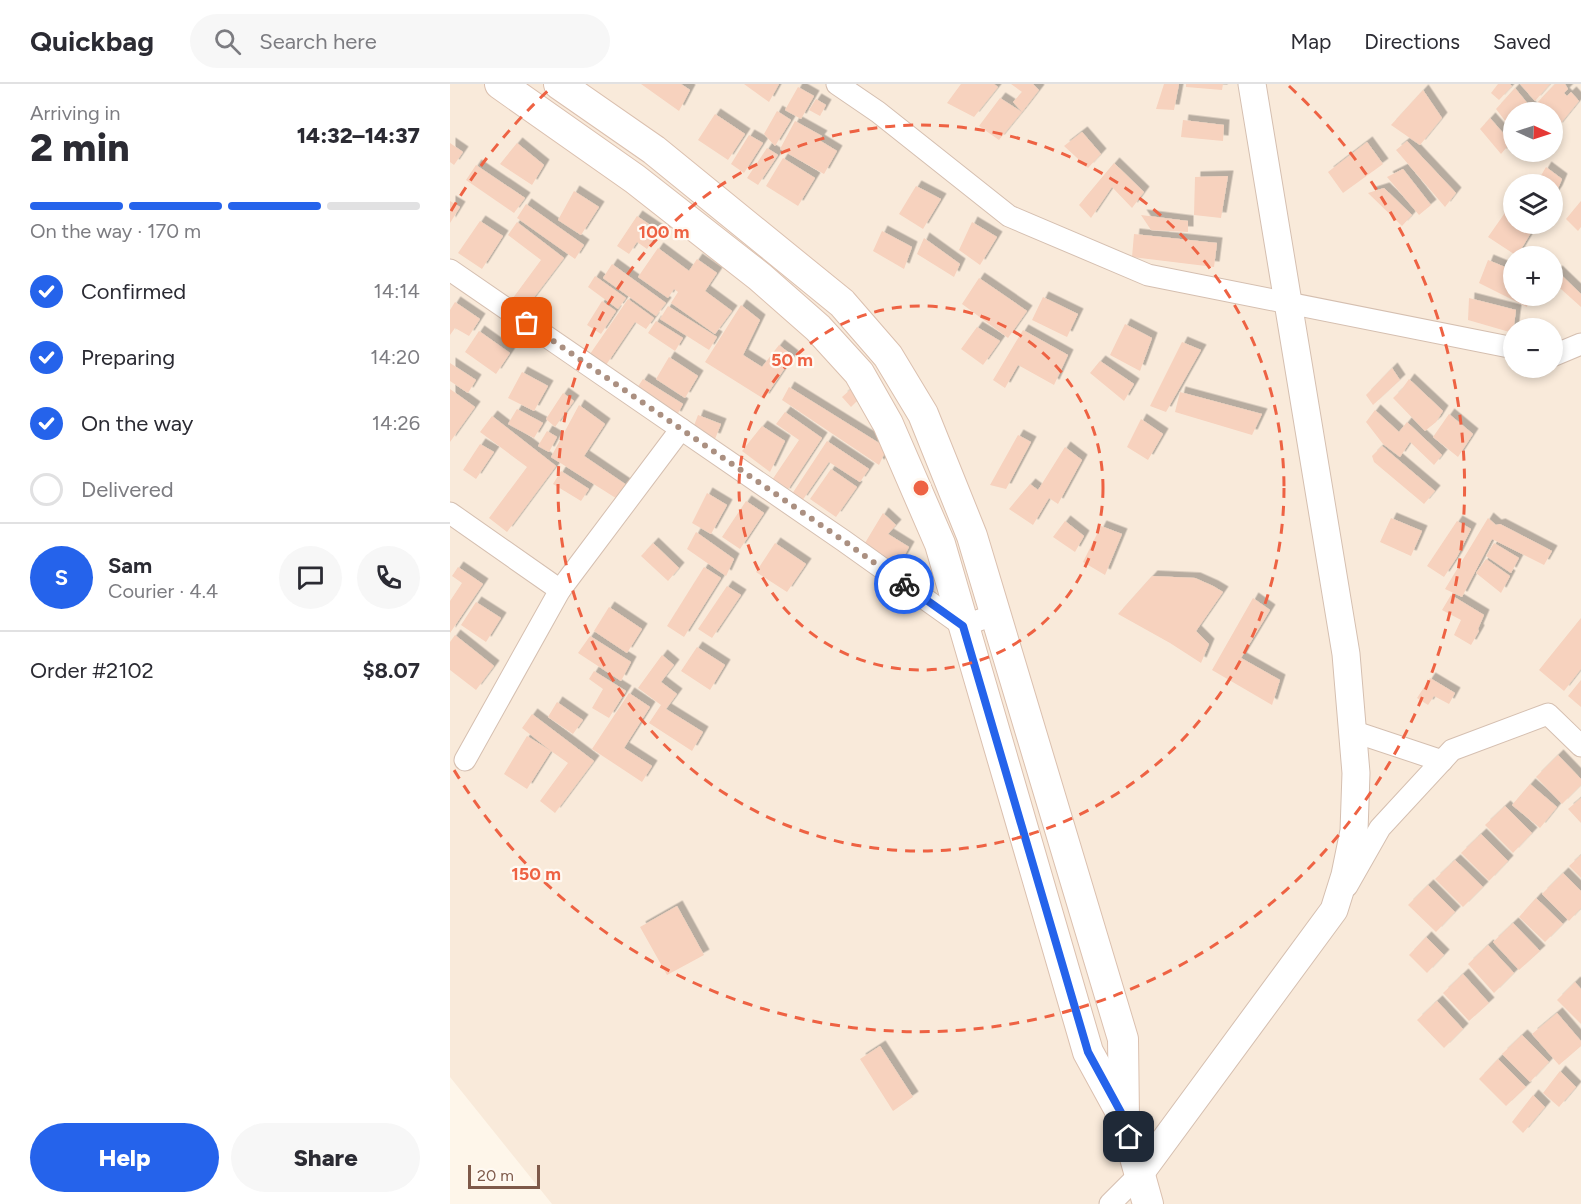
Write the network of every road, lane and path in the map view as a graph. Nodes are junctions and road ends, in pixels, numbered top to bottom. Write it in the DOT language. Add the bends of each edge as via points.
graph roads {
  1 [pos="500,84"];
  2 [pos="559,84"];
  3 [pos="837,84"];
  4 [pos="1252,84"];
  5 [pos="450,270"];
  6 [pos="1288,303"];
  7 [pos="1581,344"];
  8 [pos="1503,346"];
  9 [pos="1563,351"];
  10 [pos="681,429"];
  11 [pos="450,513"];
  12 [pos="560,590"];
  13 [pos="996,614"];
  14 [pos="963,626"];
  15 [pos="1352,731"];
  16 [pos="1581,746"];
  17 [pos="465,760"];
  18 [pos="1442,761"];
  19 [pos="1334,910"];
  20 [pos="1124,1118"];
  21 [pos="1139,1175"];
  22 [pos="1110,1204"];
  23 [pos="1148,1204"];
  1 -- 14 [label="main road" via="635,179 760,277 818,328 859,373 888,424 939,544"];
  2 -- 13 [label="main road" via="654,150 793,262 842,303 888,356 923,414 972,536"];
  3 -- 6 [label="street" via="1009,216 1148,275"];
  4 -- 6 [label="street"];
  5 -- 10 [label="street"];
  6 -- 8 [label="street"];
  6 -- 15 [label="street" via="1346,654"];
  7 -- 9 [label="street"];
  10 -- 12 [label="street"];
  10 -- 14 [label="street"];
  11 -- 12 [label="street"];
  12 -- 17 [label="street"];
  13 -- 14 [label="street"];
  13 -- 20 [label="main road" via="1123,1039"];
  14 -- 20 [label="main road" via="1088,1052"];
  15 -- 18 [label="street"];
  15 -- 19 [label="street" via="1356,773 1354,831"];
  16 -- 18 [label="street" via="1548,714 1452,750"];
  18 -- 19 [label="street" via="1380,828"];
  19 -- 21 [label="street"];
  20 -- 21 [label="main road"];
  21 -- 22 [label="street"];
  21 -- 23 [label="main road"];
}
